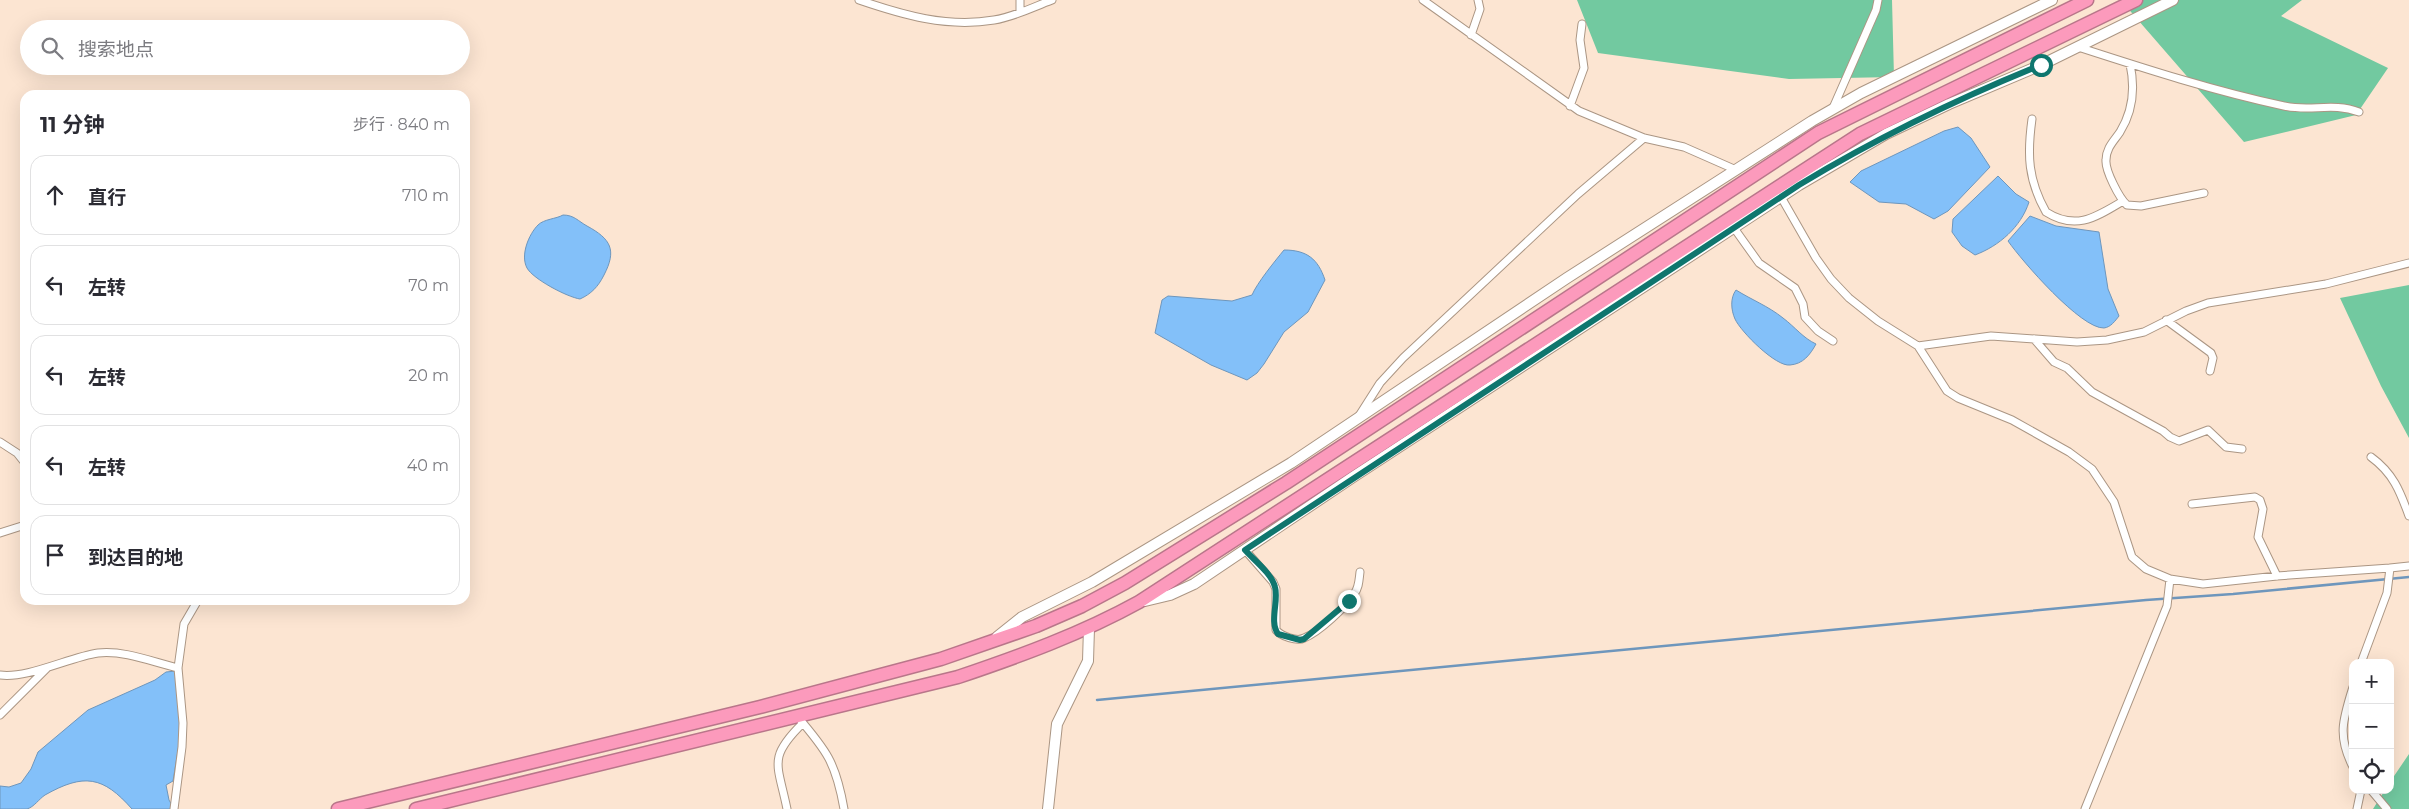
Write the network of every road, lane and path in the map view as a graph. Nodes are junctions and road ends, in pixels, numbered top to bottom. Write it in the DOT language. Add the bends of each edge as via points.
graph roads {
  1 [pos="859,0"];
  2 [pos="1020,0"];
  3 [pos="1052,0"];
  4 [pos="1423,0"];
  5 [pos="1478,0"];
  6 [pos="1878,0"];
  7 [pos="2052,0"];
  8 [pos="2086,0"];
  9 [pos="2136,0"];
  10 [pos="2173,0"];
  11 [pos="1020,12"];
  12 [pos="1582,24"];
  13 [pos="1471,35"];
  14 [pos="2078,47"];
  15 [pos="2130,64"];
  16 [pos="1570,106"];
  17 [pos="1833,109"];
  18 [pos="2359,112"];
  19 [pos="2032,118"];
  20 [pos="1644,138"];
  21 [pos="1734,169"];
  22 [pos="2204,193"];
  23 [pos="1781,198"];
  24 [pos="2123,201"];
  25 [pos="1734,228"];
  26 [pos="2409,263"];
  27 [pos="2166,320"];
  28 [pos="2034,339"];
  29 [pos="1832,341"];
  30 [pos="1918,346"];
  31 [pos="2210,371"];
  32 [pos="1358,418"];
  33 [pos="0,442"];
  34 [pos="2242,450"];
  35 [pos="20,457"];
  36 [pos="2371,457"];
  37 [pos="2192,504"];
  38 [pos="2409,516"];
  39 [pos="20,527"];
  40 [pos="0,533"];
  41 [pos="1245,550"];
  42 [pos="2409,566"];
  43 [pos="2390,571"];
  44 [pos="1360,572"];
  45 [pos="2277,576"];
  46 [pos="2170,579"];
  47 [pos="1139,602"];
  48 [pos="195,605"];
  49 [pos="1089,628"];
  50 [pos="990,643"];
  51 [pos="2362,659"];
  52 [pos="47,668"];
  53 [pos="178,668"];
  54 [pos="0,674"];
  55 [pos="2349,704"];
  56 [pos="0,715"];
  57 [pos="800,719"];
  58 [pos="2349,758"];
  59 [pos="2360,794"];
  60 [pos="2374,794"];
  61 [pos="174,809"];
  62 [pos="338,809"];
  63 [pos="416,809"];
  64 [pos="787,809"];
  65 [pos="844,809"];
  66 [pos="1048,809"];
  67 [pos="2084,809"];
  68 [pos="2356,809"];
  69 [pos="2387,809"];
  1 -- 11 [label="street" via="936,22 995,20"];
  2 -- 11 [label="street"];
  3 -- 11 [label="street"];
  4 -- 13 [label="street"];
  5 -- 13 [label="street" via="1480,9"];
  6 -- 17 [label="street"];
  7 -- 17 [label="street"];
  8 -- 50 [label="highway" via="1818,134 1286,483 1125,583 1059,616"];
  9 -- 47 [label="highway" via="1860,134"];
  10 -- 14 [label="street"];
  12 -- 16 [label="street" via="1580,40 1584,68"];
  13 -- 16 [label="street"];
  14 -- 15 [label="street"];
  14 -- 23 [label="street" via="1886,134"];
  15 -- 18 [label="street" via="2286,107 2339,106"];
  15 -- 24 [label="street" via="2134,86 2131,102 2121,131 2108,148 2105,160"];
  16 -- 20 [label="street"];
  17 -- 21 [label="street"];
  19 -- 24 [label="street" via="2028,150 2030,173 2046,212 2066,222 2078,221 2095,217"];
  20 -- 21 [label="street" via="1684,147"];
  20 -- 32 [label="street" via="1578,194 1403,358 1380,383"];
  21 -- 32 [label="street"];
  22 -- 24 [label="street" via="2141,206 2127,205"];
  23 -- 25 [label="street"];
  23 -- 30 [label="street" via="1831,280 1878,321"];
  25 -- 29 [label="street" via="1759,263 1795,288 1805,317"];
  25 -- 41 [label="street"];
  26 -- 27 [label="street" via="2326,284 2208,303"];
  27 -- 28 [label="street" via="2144,332 2107,340"];
  27 -- 31 [label="street" via="2211,353"];
  28 -- 30 [label="street" via="1991,336"];
  28 -- 34 [label="street" via="2054,362 2067,368 2092,392 2170,437 2179,441 2208,430 2226,447"];
  30 -- 46 [label="street" via="1947,391 2012,420 2092,469 2114,502 2132,557 2146,569"];
  32 -- 50 [label="street" via="1291,463 1126,562 1022,617"];
  33 -- 35 [label="street"];
  36 -- 38 [label="street" via="2394,478"];
  37 -- 45 [label="street" via="2255,497 2260,500 2258,537"];
  39 -- 40 [label="street"];
  41 -- 44 [label="street" via="1274,582 1276,630 1282,636 1300,640 1349,601 1358,587"];
  41 -- 47 [label="street" via="1182,590"];
  42 -- 43 [label="street"];
  43 -- 45 [label="street"];
  43 -- 51 [label="street" via="2389,587"];
  45 -- 46 [label="street" via="2203,584"];
  46 -- 67 [label="street" via="2167,606"];
  47 -- 49 [label="highway"];
  48 -- 53 [label="street" via="184,624"];
  49 -- 57 [label="highway" via="958,677"];
  49 -- 66 [label="street" via="1088,661 1057,724"];
  50 -- 62 [label="highway" via="760,707"];
  52 -- 53 [label="street" via="87,655 113,653"];
  52 -- 54 [label="street"];
  52 -- 56 [label="street"];
  53 -- 61 [label="street" via="183,723"];
  55 -- 58 [label="street" via="2342,736"];
  57 -- 63 [label="highway"];
  57 -- 64 [label="street" via="780,748 777,759"];
  57 -- 65 [label="street" via="824,747 835,769"];
  59 -- 68 [label="street"];
  60 -- 69 [label="street"];
}
